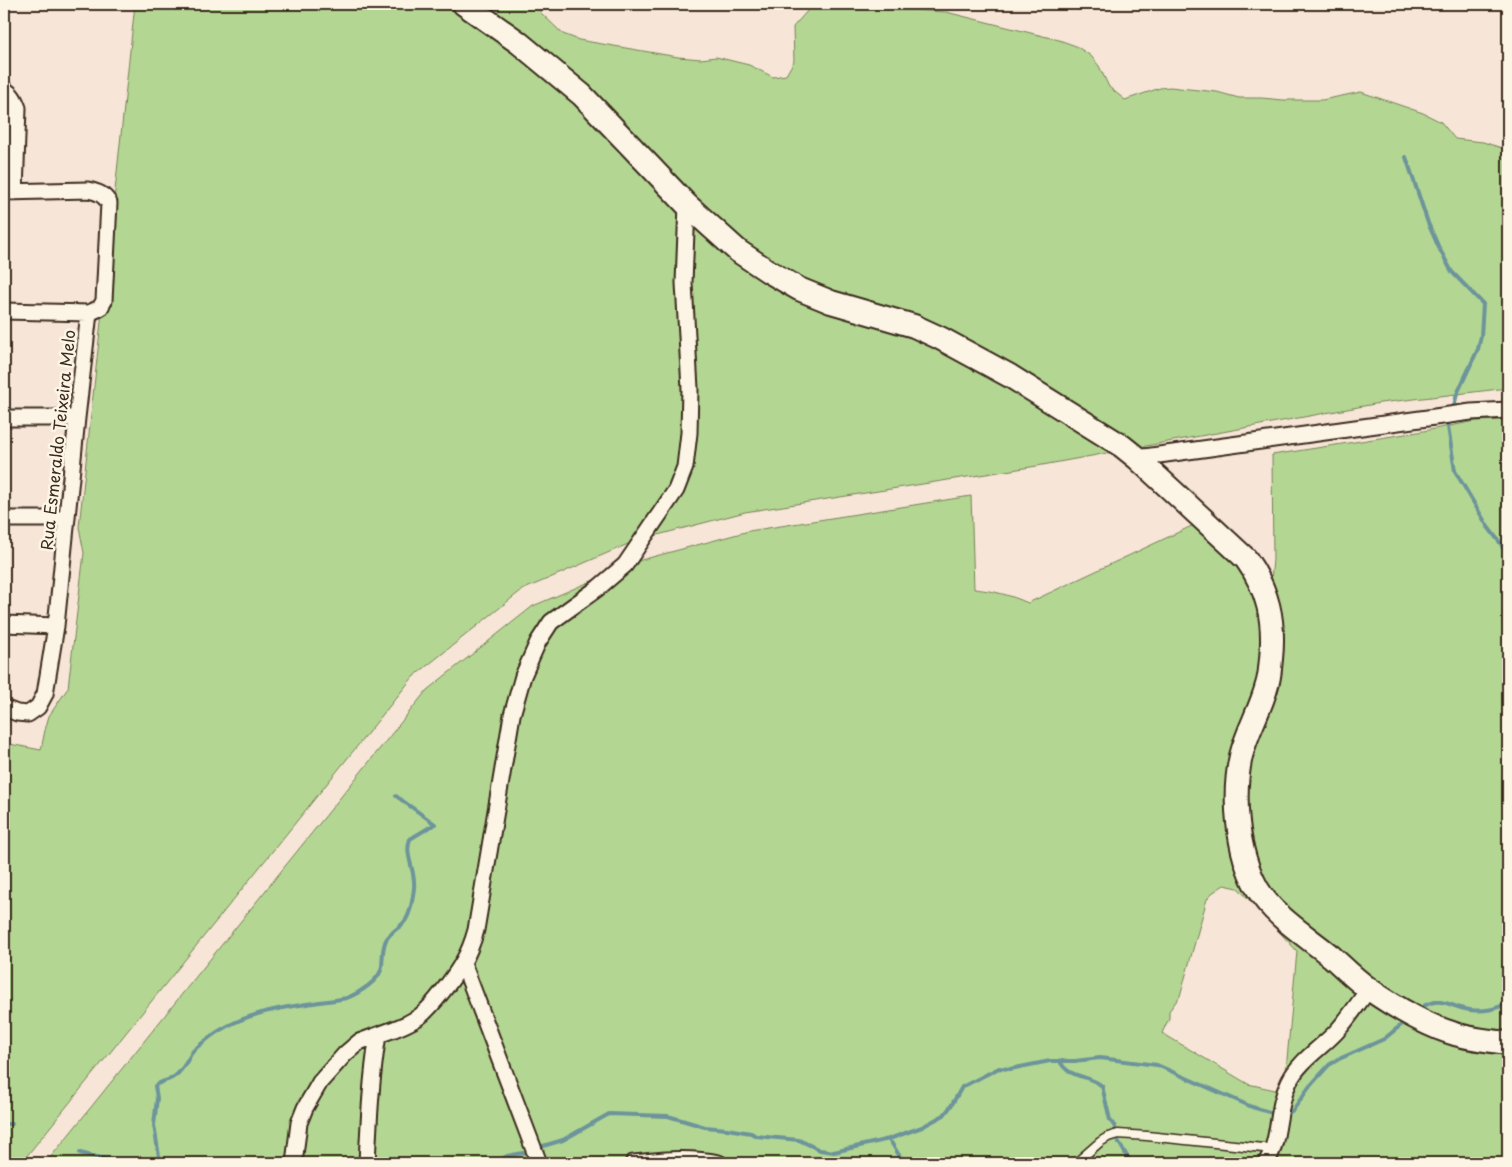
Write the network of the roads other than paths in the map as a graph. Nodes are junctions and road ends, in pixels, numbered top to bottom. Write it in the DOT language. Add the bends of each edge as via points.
graph roads {
  1 [pos="464,4"];
  2 [pos="4,90"];
  3 [pos="9,192"];
  4 [pos="687,205"];
  5 [pos="4,312"];
  6 [pos="89,313"];
  7 [pos="1508,410"];
  8 [pos="4,418"];
  9 [pos="76,418"];
  10 [pos="1138,458"];
  11 [pos="4,519"];
  12 [pos="67,519"];
  13 [pos="4,624"];
  14 [pos="56,626"];
  15 [pos="4,708"];
  16 [pos="463,963"];
  17 [pos="1369,989"];
  18 [pos="378,1035"];
  19 [pos="1508,1043"];
  20 [pos="1273,1149"];
  21 [pos="294,1163"];
  22 [pos="367,1163"];
  23 [pos="539,1163"];
  24 [pos="633,1163"];
  25 [pos="719,1163"];
  26 [pos="1076,1163"];
  27 [pos="1266,1163"];
  1 -- 4 [label="street" via="518,42 582,95"];
  2 -- 3 [label="street" via="14,98 18,108"];
  3 -- 6 [label="street, Rua Esmeraldo Teixeira Melo" via="88,190 106,197 109,203 104,302"];
  4 -- 10 [label="street" via="738,251 799,289 830,302 914,326 940,338 1010,376"];
  4 -- 16 [label="street" via="684,283 690,389 685,467 676,490 625,565 551,622 538,642 512,715 476,930"];
  5 -- 6 [label="street"];
  6 -- 9 [label="street, Rua Esmeraldo Teixeira Melo"];
  7 -- 10 [label="street" via="1471,412"];
  8 -- 9 [label="street"];
  9 -- 12 [label="street, Rua Esmeraldo Teixeira Melo"];
  10 -- 17 [label="street" via="1246,559 1264,590 1272,620 1271,663 1268,684 1242,754 1238,779 1240,835 1247,864 1270,906"];
  11 -- 12 [label="street"];
  12 -- 14 [label="street, Rua Esmeraldo Teixeira Melo"];
  13 -- 14 [label="street"];
  14 -- 15 [label="street, Rua Esmeraldo Teixeira Melo" via="45,694 38,708 28,714"];
  16 -- 18 [label="street" via="420,1016"];
  16 -- 23 [label="street"];
  17 -- 19 [label="street" via="1436,1027 1455,1034"];
  17 -- 20 [label="street" via="1336,1032 1302,1064 1289,1083"];
  18 -- 21 [label="street" via="359,1042 320,1082 299,1123"];
  18 -- 22 [label="street" via="370,1095"];
  20 -- 26 [label="lane" via="1118,1134 1100,1142"];
  20 -- 27 [label="street"];
  24 -- 25 [label="street" via="678,1158"];
}
